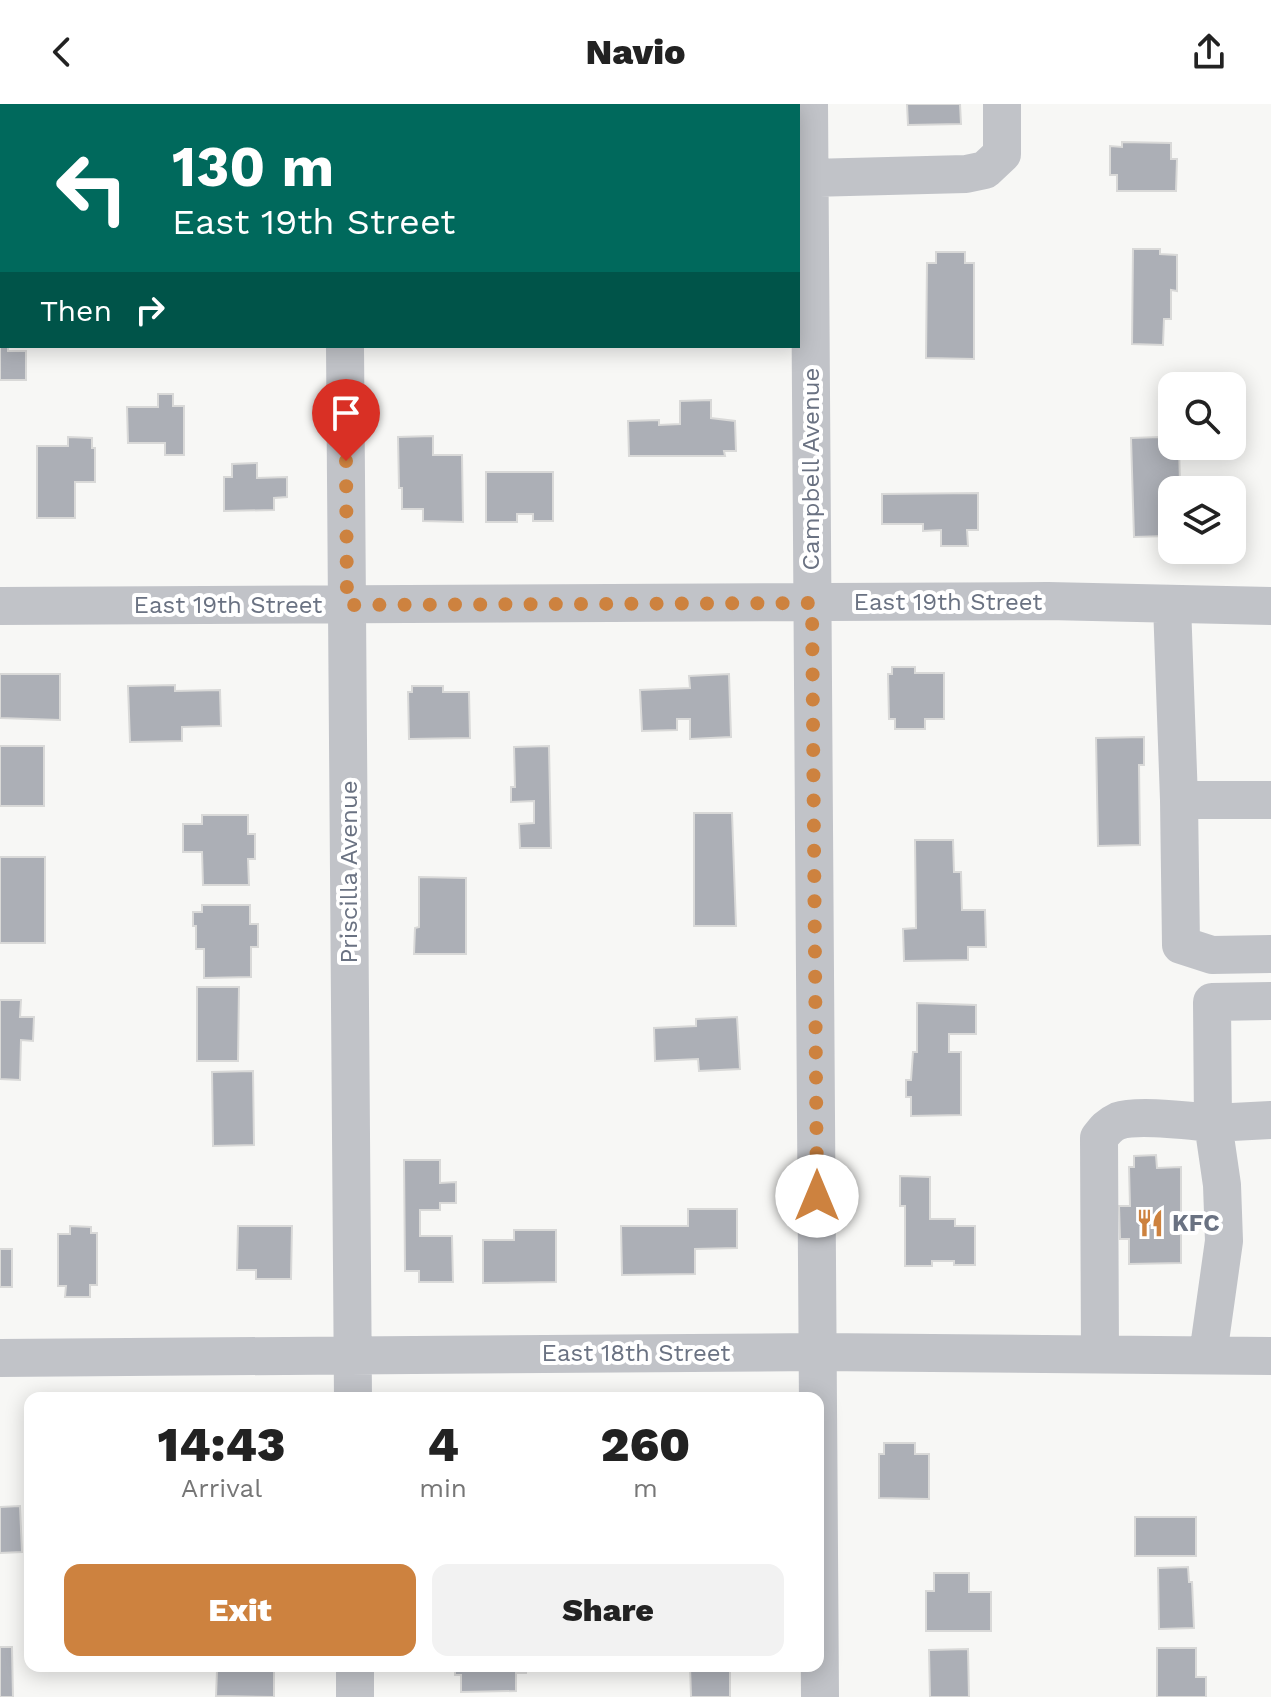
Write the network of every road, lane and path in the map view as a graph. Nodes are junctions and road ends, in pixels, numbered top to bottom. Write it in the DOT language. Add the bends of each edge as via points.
graph roads {
  1 [pos="809,104"];
  2 [pos="1002,104"];
  3 [pos="805,181"];
  4 [pos="345,348"];
  5 [pos="812,603"];
  6 [pos="1172,604"];
  7 [pos="347,605"];
  8 [pos="0,606"];
  9 [pos="1271,606"];
  10 [pos="1179,800"];
  11 [pos="1271,800"];
  12 [pos="1271,954"];
  13 [pos="1271,1001"];
  14 [pos="1271,1120"];
  15 [pos="1213,1123"];
  16 [pos="818,1352"];
  17 [pos="1100,1353"];
  18 [pos="353,1354"];
  19 [pos="1208,1355"];
  20 [pos="1271,1356"];
  21 [pos="0,1358"];
  22 [pos="353,1392"];
  23 [pos="818,1392"];
  24 [pos="355,1672"];
  25 [pos="820,1672"];
  26 [pos="355,1697"];
  27 [pos="820,1697"];
  1 -- 3 [label="street, Campbell Avenue"];
  2 -- 3 [label="street" via="1002,154 985,170"];
  3 -- 5 [label="street, Campbell Avenue"];
  4 -- 7 [label="street, Priscilla Avenue"];
  5 -- 6 [label="street, East 19th Street"];
  5 -- 7 [label="street, East 19th Street"];
  5 -- 16 [label="street, Campbell Avenue"];
  6 -- 9 [label="street, East 19th Street"];
  6 -- 10 [label="street"];
  7 -- 8 [label="street, East 19th Street"];
  7 -- 18 [label="street, Priscilla Avenue"];
  10 -- 11 [label="street"];
  10 -- 12 [label="street" via="1181,945 1212,955"];
  13 -- 15 [label="street" via="1212,1002"];
  14 -- 15 [label="street"];
  15 -- 17 [label="street" via="1120,1120 1099,1138"];
  15 -- 19 [label="street" via="1224,1241"];
  16 -- 17 [label="street, East 18th Street"];
  16 -- 18 [label="street, East 18th Street"];
  16 -- 23 [label="street, Campbell Avenue"];
  17 -- 19 [label="street, East 18th Street"];
  18 -- 21 [label="street, East 18th Street"];
  18 -- 22 [label="street, Priscilla Avenue"];
  19 -- 20 [label="street, East 18th Street"];
  24 -- 26 [label="street"];
  25 -- 27 [label="street, Campbell Avenue"];
}
